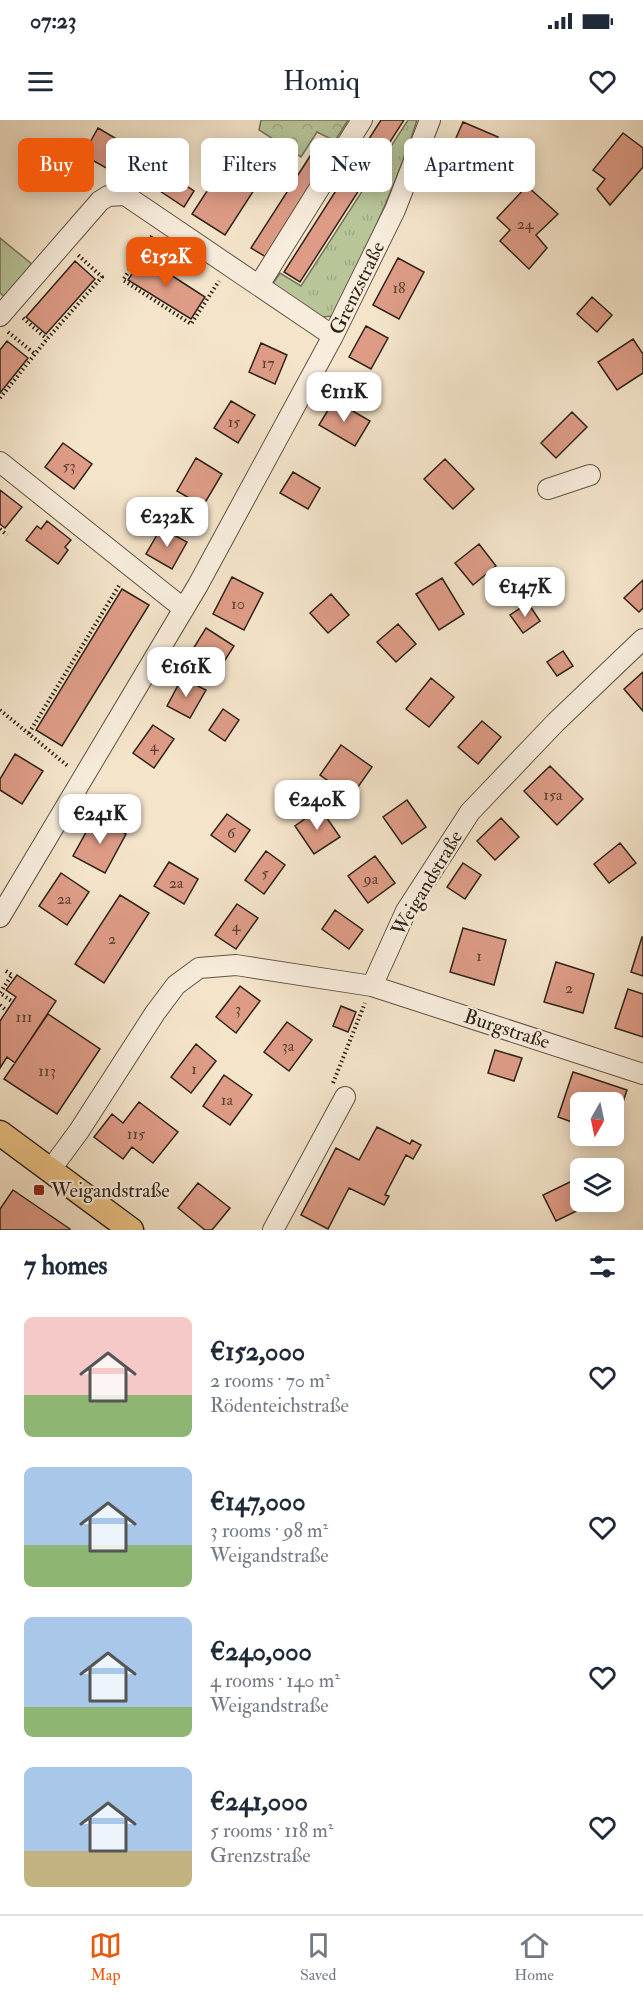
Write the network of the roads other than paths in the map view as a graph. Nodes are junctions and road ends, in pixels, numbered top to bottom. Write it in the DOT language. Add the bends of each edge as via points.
graph roads {
  1 [pos="362,120"];
  2 [pos="430,120"];
  3 [pos="259,285"];
  4 [pos="4,310"];
  5 [pos="333,336"];
  6 [pos="0,462"];
  7 [pos="590,475"];
  8 [pos="548,489"];
  9 [pos="184,609"];
  10 [pos="643,639"];
  11 [pos="0,917"];
  12 [pos="372,986"];
  13 [pos="643,1074"];
  14 [pos="345,1096"];
  15 [pos="0,1133"];
  16 [pos="51,1169"];
  17 [pos="131,1230"];
  18 [pos="273,1230"];
  1 -- 3 [label="street"];
  2 -- 5 [label="street, Grenzstraße" via="395,210"];
  3 -- 4 [label="street" via="125,195 108,196"];
  3 -- 5 [label="street"];
  5 -- 9 [label="street, Grenzstraße"];
  6 -- 9 [label="street"];
  7 -- 8 [label="street"];
  9 -- 11 [label="street, Grenzstraße"];
  10 -- 12 [label="street, Weigandstraße" via="470,812 406,911"];
  12 -- 13 [label="street, Burgstraße"];
  12 -- 16 [label="street" via="236,964 199,968 176,985 155,1013"];
  14 -- 18 [label="street"];
  15 -- 16 [label="main road"];
  16 -- 17 [label="main road"];
}
